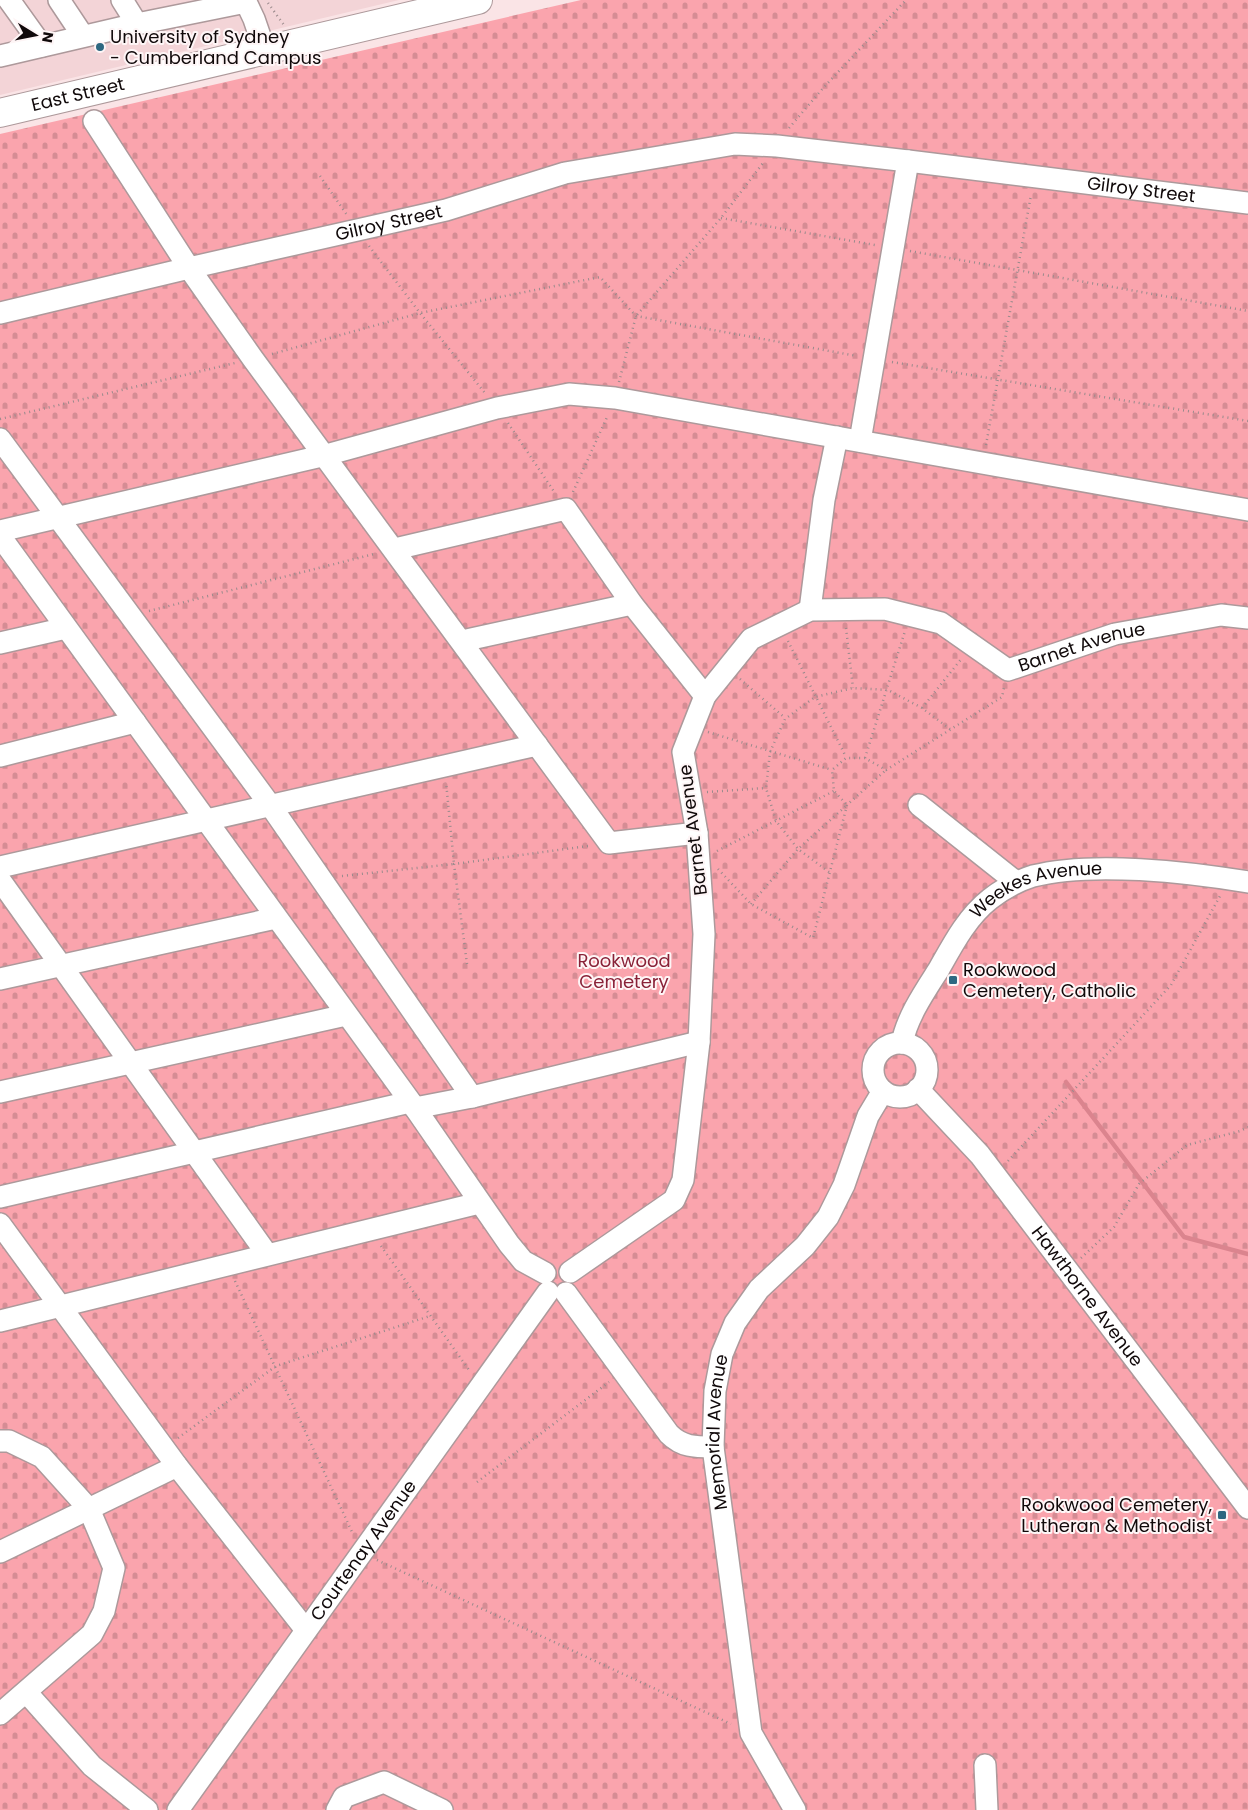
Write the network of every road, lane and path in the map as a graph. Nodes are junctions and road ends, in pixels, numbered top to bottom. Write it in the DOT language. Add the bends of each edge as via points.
graph roads {
  1 [pos="9,0"];
  2 [pos="59,0"];
  3 [pos="122,0"];
  4 [pos="478,0"];
  5 [pos="906,0"];
  6 [pos="252,1"];
  7 [pos="187,6"];
  8 [pos="137,24"];
  9 [pos="83,36"];
  10 [pos="298,43"];
  11 [pos="42,46"];
  12 [pos="265,51"];
  13 [pos="0,56"];
  14 [pos="0,113"];
  15 [pos="94,121"];
  16 [pos="776,146"];
  17 [pos="908,161"];
  18 [pos="320,176"];
  19 [pos="1035,176"];
  20 [pos="1248,203"];
  21 [pos="721,218"];
  22 [pos="358,230"];
  23 [pos="893,248"];
  24 [pos="189,268"];
  25 [pos="1017,269"];
  26 [pos="1248,311"];
  27 [pos="0,313"];
  28 [pos="420,313"];
  29 [pos="636,316"];
  30 [pos="253,359"];
  31 [pos="875,360"];
  32 [pos="998,380"];
  33 [pos="615,398"];
  34 [pos="498,408"];
  35 [pos="0,419"];
  36 [pos="1248,421"];
  37 [pos="837,436"];
  38 [pos="0,439"];
  39 [pos="860,441"];
  40 [pos="326,455"];
  41 [pos="983,463"];
  42 [pos="566,509"];
  43 [pos="1248,510"];
  44 [pos="58,518"];
  45 [pos="0,531"];
  46 [pos="0,536"];
  47 [pos="395,549"];
  48 [pos="632,604"];
  49 [pos="844,609"];
  50 [pos="810,610"];
  51 [pos="910,615"];
  52 [pos="130,616"];
  53 [pos="1248,618"];
  54 [pos="780,624"];
  55 [pos="66,628"];
  56 [pos="462,641"];
  57 [pos="0,644"];
  58 [pos="973,646"];
  59 [pos="728,668"];
  60 [pos="1008,670"];
  61 [pos="853,688"];
  62 [pos="888,690"];
  63 [pos="705,696"];
  64 [pos="815,696"];
  65 [pos="922,708"];
  66 [pos="785,719"];
  67 [pos="135,722"];
  68 [pos="693,727"];
  69 [pos="950,729"];
  70 [pos="537,745"];
  71 [pos="770,752"];
  72 [pos="0,756"];
  73 [pos="846,758"];
  74 [pos="865,758"];
  75 [pos="445,766"];
  76 [pos="832,770"];
  77 [pos="886,770"];
  78 [pos="766,788"];
  79 [pos="834,791"];
  80 [pos="690,794"];
  81 [pos="270,805"];
  82 [pos="919,805"];
  83 [pos="846,806"];
  84 [pos="205,820"];
  85 [pos="776,822"];
  86 [pos="697,833"];
  87 [pos="609,843"];
  88 [pos="798,849"];
  89 [pos="712,862"];
  90 [pos="454,864"];
  91 [pos="0,867"];
  92 [pos="829,872"];
  93 [pos="320,878"];
  94 [pos="0,880"];
  95 [pos="1239,880"];
  96 [pos="1016,882"];
  97 [pos="750,904"];
  98 [pos="276,918"];
  99 [pos="467,964"];
  100 [pos="61,965"];
  101 [pos="0,979"];
  102 [pos="346,1014"];
  103 [pos="699,1042"];
  104 [pos="902,1043"];
  105 [pos="130,1062"];
  106 [pos="918,1089"];
  107 [pos="883,1091"];
  108 [pos="0,1092"];
  109 [pos="472,1097"];
  110 [pos="412,1105"];
  111 [pos="1248,1126"];
  112 [pos="196,1153"];
  113 [pos="995,1175"];
  114 [pos="0,1197"];
  115 [pos="480,1203"];
  116 [pos="0,1224"];
  117 [pos="370,1231"];
  118 [pos="267,1254"];
  119 [pos="228,1266"];
  120 [pos="1068,1271"];
  121 [pos="553,1286"];
  122 [pos="60,1307"];
  123 [pos="430,1316"];
  124 [pos="0,1321"];
  125 [pos="276,1366"];
  126 [pos="624,1370"];
  127 [pos="481,1386"];
  128 [pos="0,1440"];
  129 [pos="713,1447"];
  130 [pos="164,1448"];
  131 [pos="177,1466"];
  132 [pos="477,1482"];
  133 [pos="1248,1508"];
  134 [pos="89,1510"];
  135 [pos="0,1552"];
  136 [pos="361,1553"];
  137 [pos="306,1630"];
  138 [pos="27,1693"];
  139 [pos="0,1714"];
  140 [pos="751,1733"];
  141 [pos="984,1765"];
  142 [pos="147,1810"];
  143 [pos="178,1810"];
  144 [pos="337,1810"];
  145 [pos="442,1810"];
  146 [pos="794,1810"];
  147 [pos="987,1810"];
  1 -- 11 [label="street"];
  2 -- 9 [label="street"];
  3 -- 8 [label="street"];
  4 -- 10 [label="main road, East Street"];
  5 -- 16 [label="path" via="824,87"];
  6 -- 7 [label="street"];
  6 -- 10 [label="path"];
  6 -- 12 [label="street"];
  7 -- 8 [label="street"];
  8 -- 9 [label="street"];
  9 -- 11 [label="street"];
  10 -- 12 [label="main road, East Street"];
  11 -- 13 [label="street"];
  12 -- 14 [label="main road, East Street"];
  15 -- 24 [label="street"];
  16 -- 17 [label="street, Gilroy Street"];
  16 -- 21 [label="path"];
  16 -- 22 [label="street, Gilroy Street" via="735,144 565,173 446,210"];
  17 -- 19 [label="street, Gilroy Street"];
  17 -- 23 [label="street"];
  18 -- 22 [label="path"];
  19 -- 20 [label="street, Gilroy Street"];
  19 -- 25 [label="path"];
  21 -- 23 [label="path"];
  21 -- 29 [label="path"];
  22 -- 24 [label="street, Gilroy Street"];
  22 -- 28 [label="path"];
  23 -- 25 [label="path"];
  23 -- 31 [label="street"];
  24 -- 27 [label="street, Gilroy Street"];
  24 -- 30 [label="street"];
  25 -- 26 [label="path"];
  25 -- 32 [label="path"];
  28 -- 29 [label="path" via="600,277"];
  28 -- 30 [label="path"];
  28 -- 34 [label="path"];
  29 -- 31 [label="path"];
  29 -- 33 [label="path"];
  30 -- 35 [label="path"];
  30 -- 40 [label="street"];
  31 -- 32 [label="path"];
  31 -- 39 [label="street"];
  32 -- 36 [label="path"];
  32 -- 41 [label="path"];
  33 -- 34 [label="street" via="569,394"];
  33 -- 37 [label="street"];
  33 -- 42 [label="path"];
  34 -- 40 [label="street"];
  34 -- 42 [label="path"];
  37 -- 39 [label="street"];
  37 -- 50 [label="street" via="824,500"];
  38 -- 44 [label="street"];
  39 -- 41 [label="street"];
  40 -- 44 [label="street"];
  40 -- 47 [label="street"];
  41 -- 43 [label="street"];
  42 -- 47 [label="street"];
  42 -- 48 [label="street"];
  44 -- 45 [label="street"];
  44 -- 52 [label="street"];
  46 -- 55 [label="street"];
  47 -- 52 [label="path"];
  47 -- 56 [label="street"];
  48 -- 56 [label="street"];
  48 -- 63 [label="street"];
  49 -- 50 [label="street, Barnet Avenue"];
  49 -- 51 [label="street, Barnet Avenue" via="885,609"];
  49 -- 61 [label="path"];
  50 -- 54 [label="street, Barnet Avenue"];
  51 -- 58 [label="street, Barnet Avenue" via="941,623"];
  51 -- 62 [label="path"];
  52 -- 81 [label="street"];
  53 -- 60 [label="street, Barnet Avenue" via="1221,616 1115,634"];
  54 -- 59 [label="street, Barnet Avenue" via="751,639"];
  54 -- 64 [label="path"];
  55 -- 57 [label="street"];
  55 -- 67 [label="street"];
  56 -- 70 [label="street"];
  58 -- 60 [label="street, Barnet Avenue"];
  58 -- 65 [label="path"];
  59 -- 63 [label="street, Barnet Avenue"];
  59 -- 66 [label="path"];
  60 -- 69 [label="path" via="1002,697"];
  61 -- 62 [label="path"];
  61 -- 64 [label="path"];
  62 -- 65 [label="path"];
  62 -- 74 [label="path"];
  63 -- 68 [label="street, Barnet Avenue"];
  64 -- 66 [label="path"];
  64 -- 73 [label="path"];
  65 -- 69 [label="path"];
  66 -- 71 [label="path"];
  67 -- 72 [label="street"];
  67 -- 84 [label="street"];
  68 -- 71 [label="path"];
  68 -- 80 [label="street, Barnet Avenue" via="684,752"];
  69 -- 77 [label="path"];
  70 -- 75 [label="street"];
  70 -- 87 [label="street"];
  71 -- 76 [label="path"];
  71 -- 78 [label="path"];
  73 -- 74 [label="path"];
  73 -- 76 [label="path"];
  74 -- 77 [label="path"];
  75 -- 81 [label="street"];
  75 -- 90 [label="path"];
  76 -- 79 [label="path"];
  77 -- 83 [label="path"];
  78 -- 80 [label="path"];
  78 -- 85 [label="path"];
  79 -- 83 [label="path"];
  79 -- 85 [label="path"];
  80 -- 86 [label="street, Barnet Avenue"];
  81 -- 84 [label="street"];
  81 -- 93 [label="street"];
  82 -- 96 [label="street"];
  83 -- 88 [label="path"];
  83 -- 92 [label="path"];
  84 -- 91 [label="street"];
  84 -- 98 [label="street"];
  85 -- 86 [label="path" via="709,855"];
  85 -- 88 [label="path"];
  86 -- 87 [label="street"];
  86 -- 103 [label="street, Barnet Avenue" via="704,934"];
  87 -- 90 [label="path"];
  88 -- 92 [label="path"];
  88 -- 97 [label="path"];
  89 -- 97 [label="path"];
  90 -- 93 [label="path"];
  90 -- 99 [label="path"];
  92 -- 97 [label="path" via="813,938"];
  93 -- 109 [label="street"];
  94 -- 100 [label="street"];
  95 -- 96 [label="street, Weekes Avenue" via="1102,870 1047,873"];
  95 -- 113 [label="path" via="1171,985"];
  96 -- 104 [label="street, Weekes Avenue" via="989,900 966,925 920,1002"];
  98 -- 100 [label="street"];
  98 -- 102 [label="street"];
  100 -- 101 [label="street"];
  100 -- 105 [label="street"];
  102 -- 105 [label="street"];
  102 -- 110 [label="street"];
  103 -- 109 [label="street"];
  103 -- 121 [label="street, Barnet Avenue" via="683,1180 674,1200 570,1272 563,1267 552,1267"];
  104 -- 106 [label="street" via="920,1052 926,1064 925,1078"];
  104 -- 107 [label="street" via="889,1045 875,1060 874,1073"];
  105 -- 108 [label="street"];
  105 -- 112 [label="street"];
  106 -- 107 [label="street" via="901,1096"];
  106 -- 113 [label="street, Hawthorne Avenue"];
  107 -- 129 [label="street, Memorial Avenue" via="868,1116 844,1185 828,1217 805,1246 759,1288 731,1331 722,1354 715,1391"];
  109 -- 110 [label="street"];
  110 -- 112 [label="street"];
  110 -- 115 [label="street"];
  111 -- 120 [label="path" via="1240,1132 1187,1145 1139,1184 1114,1227"];
  112 -- 114 [label="street"];
  112 -- 118 [label="street"];
  113 -- 120 [label="street, Hawthorne Avenue"];
  115 -- 117 [label="street"];
  115 -- 121 [label="street" via="523,1261"];
  116 -- 122 [label="street"];
  117 -- 118 [label="street"];
  117 -- 123 [label="path"];
  118 -- 119 [label="street"];
  119 -- 122 [label="street"];
  119 -- 125 [label="path"];
  120 -- 133 [label="street, Hawthorne Avenue"];
  121 -- 126 [label="street"];
  121 -- 127 [label="street, Courtenay Avenue"];
  122 -- 124 [label="street"];
  122 -- 130 [label="street"];
  123 -- 125 [label="path"];
  123 -- 127 [label="path"];
  125 -- 130 [label="path"];
  125 -- 136 [label="path"];
  126 -- 129 [label="street" via="674,1440 693,1447"];
  126 -- 132 [label="path"];
  127 -- 136 [label="street, Courtenay Avenue"];
  128 -- 134 [label="street" via="9,1441 42,1458"];
  129 -- 140 [label="street, Memorial Avenue"];
  130 -- 131 [label="street"];
  131 -- 134 [label="street"];
  131 -- 137 [label="street"];
  134 -- 135 [label="street"];
  134 -- 138 [label="street" via="114,1568 104,1611 92,1634"];
  136 -- 137 [label="street, Courtenay Avenue"];
  136 -- 140 [label="path"];
  137 -- 143 [label="street, Courtenay Avenue"];
  138 -- 139 [label="street"];
  138 -- 142 [label="street" via="92,1766"];
  140 -- 146 [label="street, Memorial Avenue"];
  141 -- 147 [label="street"];
  144 -- 145 [label="street" via="344,1797 384,1782"];
}
